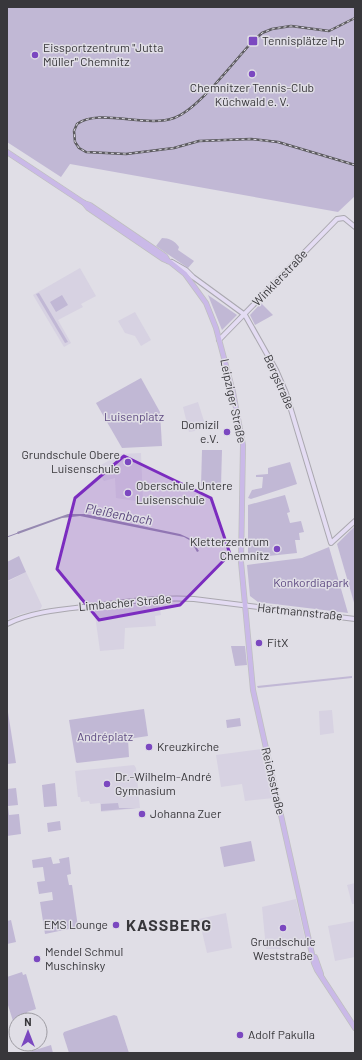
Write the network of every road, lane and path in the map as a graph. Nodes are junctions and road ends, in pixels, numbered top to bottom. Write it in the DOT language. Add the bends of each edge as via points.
graph roads {
  1 [pos="7,152"];
  2 [pos="355,227"];
  3 [pos="169,261"];
  4 [pos="245,315"];
  5 [pos="219,340"];
  6 [pos="355,521"];
  7 [pos="246,606"];
  8 [pos="355,619"];
  9 [pos="7,624"];
  10 [pos="355,1028"];
  1 -- 3 [label="main road, Leipziger Straße"];
  2 -- 4 [label="main road, Winklerstraße" via="342,217 334,223"];
  3 -- 4 [label="main road, Bergstraße" via="186,270"];
  3 -- 5 [label="main road, Leipziger Straße" via="185,274 202,296"];
  4 -- 5 [label="main road, Winklerstraße"];
  4 -- 6 [label="main road, Bergstraße" via="278,374 294,416 331,543"];
  5 -- 7 [label="main road, Leipziger Straße" via="234,395 243,445 241,555"];
  7 -- 8 [label="main road, Hartmannstraße"];
  7 -- 9 [label="main road, Limbacher Straße" via="189,599 151,600 38,614"];
  7 -- 10 [label="main road, Reichsstraße" via="253,690 313,953 322,977"];
}
